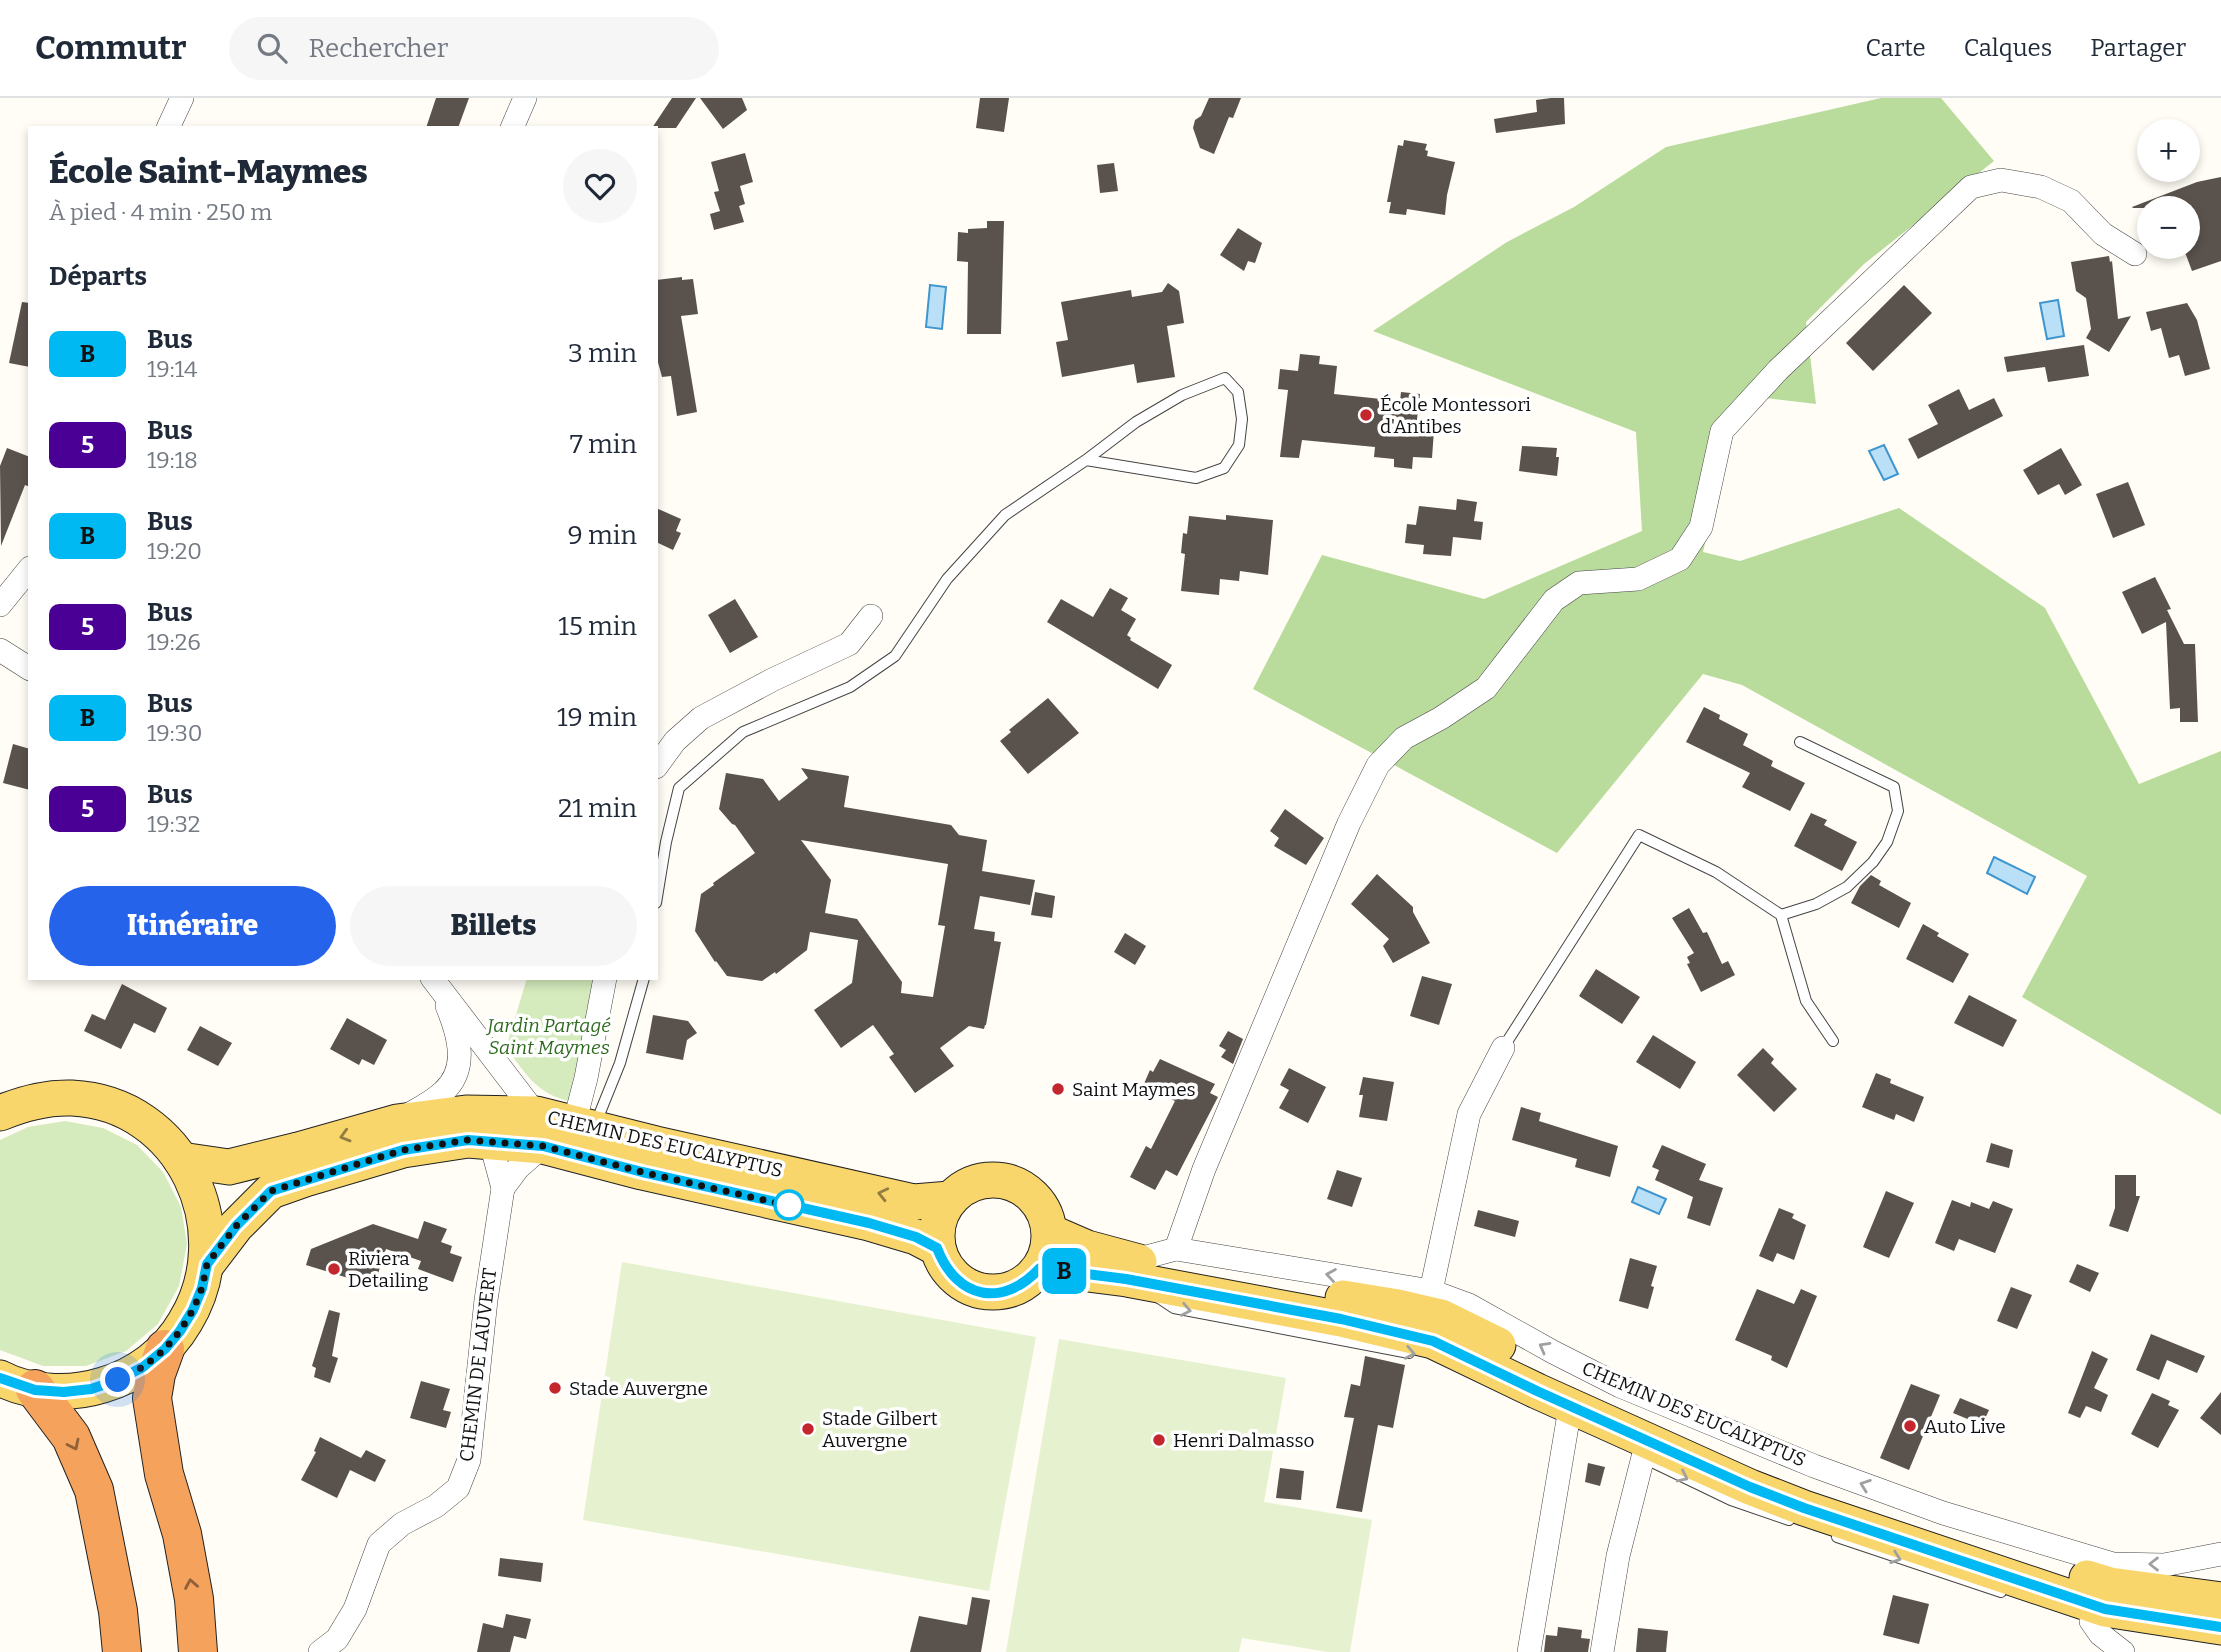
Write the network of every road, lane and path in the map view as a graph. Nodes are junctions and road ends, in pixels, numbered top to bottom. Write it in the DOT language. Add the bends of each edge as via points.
graph roads {
  1 [pos="182,98"];
  2 [pos="525,98"];
  3 [pos="168,126"];
  4 [pos="513,126"];
  5 [pos="2135,254"];
  6 [pos="1086,460"];
  7 [pos="28,570"];
  8 [pos="0,605"];
  9 [pos="871,616"];
  10 [pos="0,650"];
  11 [pos="28,668"];
  12 [pos="1800,743"];
  13 [pos="658,764"];
  14 [pos="658,891"];
  15 [pos="1781,915"];
  16 [pos="605,980"];
  17 [pos="643,980"];
  18 [pos="436,983"];
  19 [pos="1833,1041"];
  20 [pos="1503,1048"];
  21 [pos="0,1113"];
  22 [pos="397,1122"];
  23 [pos="584,1126"];
  24 [pos="540,1130"];
  25 [pos="490,1140"];
  26 [pos="181,1160"];
  27 [pos="503,1188"];
  28 [pos="950,1199"];
  29 [pos="1050,1232"];
  30 [pos="937,1248"];
  31 [pos="1176,1249"];
  32 [pos="207,1264"];
  33 [pos="1040,1268"];
  34 [pos="1129,1270"];
  35 [pos="1431,1292"];
  36 [pos="165,1349"];
  37 [pos="1426,1356"];
  38 [pos="18,1384"];
  39 [pos="1568,1420"];
  40 [pos="1638,1455"];
  41 [pos="1796,1523"];
  42 [pos="1822,1532"];
  43 [pos="2221,1554"];
  44 [pos="2017,1598"];
  45 [pos="2221,1600"];
  46 [pos="2091,1621"];
  47 [pos="2221,1627"];
  48 [pos="2171,1631"];
  49 [pos="2221,1633"];
  50 [pos="122,1652"];
  51 [pos="198,1652"];
  52 [pos="320,1652"];
  53 [pos="1529,1652"];
  54 [pos="1602,1652"];
  55 [pos="2123,1652"];
  1 -- 3 [label="street"];
  2 -- 4 [label="street"];
  5 -- 31 [label="street" via="2103,234 2071,201 2041,187 2001,180 1971,187 1778,370 1722,431 1702,527 1680,559 1638,579 1579,583 1562,594 1486,688 1404,738 1378,765 1349,823 1204,1169"];
  6 -- 6 [label="lane" via="1196,478 1224,468 1239,445 1238,392 1225,378 1182,395"];
  6 -- 14 [label="lane" via="1005,515 947,579 895,656 850,687 743,732 679,788"];
  7 -- 8 [label="street"];
  9 -- 13 [label="street" via="849,644 701,718"];
  10 -- 11 [label="street"];
  12 -- 15 [label="lane" via="1894,787 1898,811 1887,842 1847,887 1816,904"];
  15 -- 19 [label="lane" via="1806,1002"];
  15 -- 20 [label="lane" via="1716,872 1639,835"];
  16 -- 23 [label="street" via="586,1078"];
  17 -- 23 [label="lane" via="621,1063"];
  18 -- 22 [label="street, CHEMIN DES EUCALYPTUS" via="453,1022 461,1062 455,1079 442,1094"];
  18 -- 24 [label="street, CHEMIN DES EUCALYPTUS"];
  20 -- 35 [label="street" via="1469,1115"];
  21 -- 26 [label="main road" via="49,1099 99,1103 145,1124"];
  22 -- 24 [label="main road" via="475,1113"];
  22 -- 26 [label="main road, one-way" via="229,1167"];
  23 -- 24 [label="main road, CHEMIN DES EUCALYPTUS"];
  28 -- 23 [label="main road, CHEMIN DES EUCALYPTUS, one-way" via="914,1202"];
  24 -- 25 [label="main road, CHEMIN DES EUCALYPTUS"];
  24 -- 27 [label="street"];
  24 -- 30 [label="main road, CHEMIN DES EUCALYPTUS" via="642,1172 869,1223"];
  25 -- 27 [label="street, CHEMIN DE LAUVERT"];
  25 -- 32 [label="main road, CHEMIN DES EUCALYPTUS" via="403,1150 271,1191"];
  26 -- 32 [label="main road" via="204,1209"];
  27 -- 52 [label="street, CHEMIN DE LAUVERT" via="469,1460 458,1488 379,1544 355,1609 337,1639"];
  28 -- 29 [label="main road" via="983,1180 1002,1180 1035,1198"];
  28 -- 30 [label="main road" via="936,1231"];
  29 -- 33 [label="main road"];
  29 -- 34 [label="main road, CHEMIN DES EUCALYPTUS"];
  30 -- 33 [label="main road" via="957,1281 992,1294 1027,1282"];
  31 -- 34 [label="street, CHEMIN DES EUCALYPTUS"];
  35 -- 31 [label="street, CHEMIN DES EUCALYPTUS, one-way"];
  32 -- 36 [label="main road" via="193,1310"];
  33 -- 34 [label="main road, CHEMIN DES EUCALYPTUS"];
  34 -- 37 [label="lane, CHEMIN DES EUCALYPTUS, one-way" via="1174,1308"];
  34 -- 45 [label="main road, CHEMIN DES EUCALYPTUS" via="1441,1317 1661,1426 1811,1486 2110,1585"];
  34 -- 47 [label="main road, CHEMIN DES EUCALYPTUS" via="1433,1341 1804,1508 2105,1609"];
  43 -- 35 [label="street, CHEMIN DES EUCALYPTUS, one-way" via="2164,1565 2113,1564 1943,1513 1620,1386 1469,1305"];
  36 -- 38 [label="main road" via="143,1367 91,1389 64,1392"];
  51 -- 36 [label="highway, one-way" via="187,1560 164,1474 152,1398"];
  38 -- 50 [label="highway, one-way" via="71,1437 94,1490"];
  39 -- 53 [label="street"];
  40 -- 41 [label="lane, one-way" via="1731,1500"];
  40 -- 54 [label="street"];
  42 -- 44 [label="lane, one-way"];
  46 -- 55 [label="street"];
  48 -- 49 [label="lane"];
}
